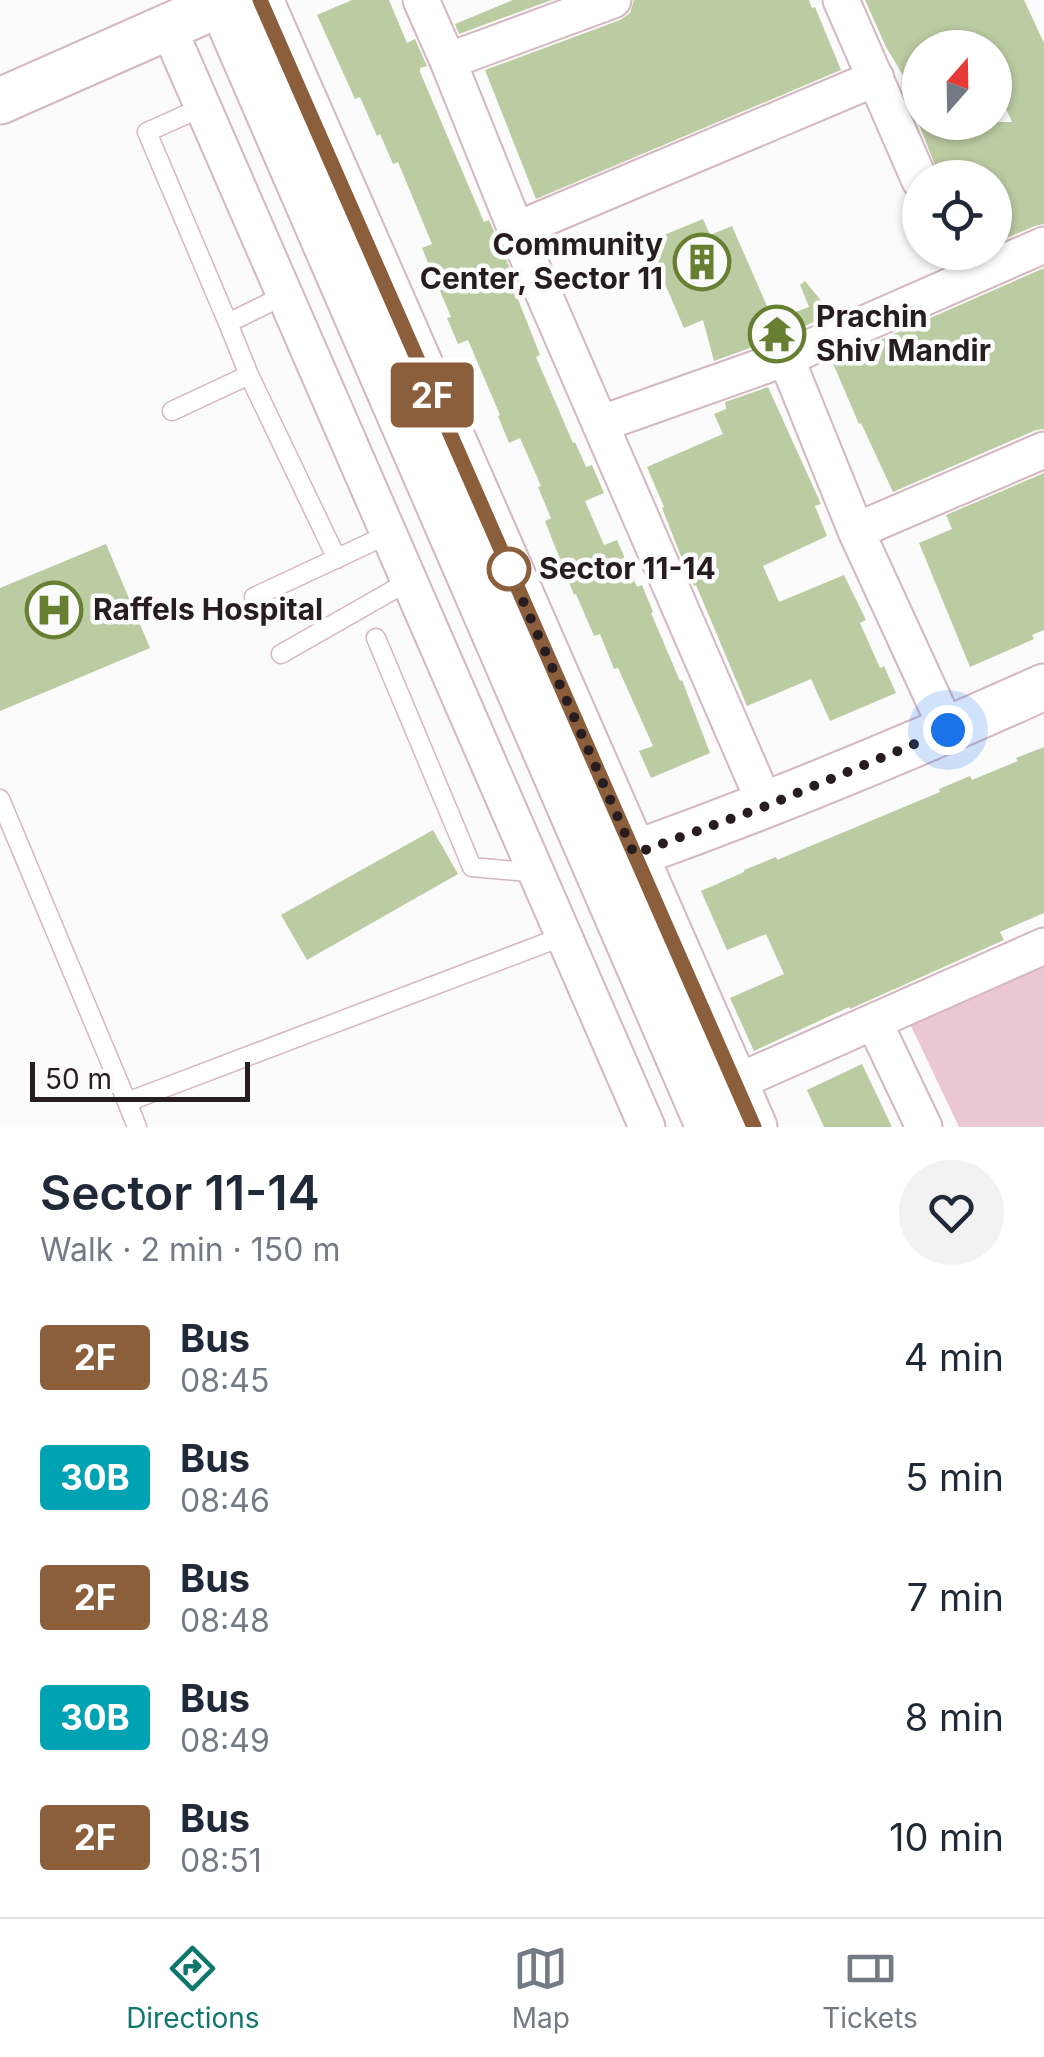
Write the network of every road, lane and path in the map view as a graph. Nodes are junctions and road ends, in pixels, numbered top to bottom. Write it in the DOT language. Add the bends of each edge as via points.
graph roads {
  1 [pos="421,0"];
  2 [pos="613,0"];
  3 [pos="841,0"];
  4 [pos="234,1"];
  5 [pos="168,27"];
  6 [pos="448,61"];
  7 [pos="876,78"];
  8 [pos="0,100"];
  9 [pos="203,108"];
  10 [pos="911,160"];
  11 [pos="516,230"];
  12 [pos="1044,245"];
  13 [pos="1012,253"];
  14 [pos="949,270"];
  15 [pos="284,295"];
  16 [pos="228,323"];
  17 [pos="786,358"];
  18 [pos="249,375"];
  19 [pos="172,411"];
  20 [pos="600,424"];
  21 [pos="1044,450"];
  22 [pos="856,531"];
  23 [pos="389,534"];
  24 [pos="338,559"];
  25 [pos="409,580"];
  26 [pos="254,597"];
  27 [pos="376,638"];
  28 [pos="281,654"];
  29 [pos="1044,687"];
  30 [pos="948,730"];
  31 [pos="0,798"];
  32 [pos="766,806"];
  33 [pos="634,854"];
  34 [pos="537,874"];
  35 [pos="564,936"];
  36 [pos="1044,946"];
  37 [pos="874,1022"];
  38 [pos="690,1082"];
  39 [pos="735,1082"];
  40 [pos="127,1102"];
  41 [pos="642,1115"];
  42 [pos="137,1127"];
  43 [pos="709,1127"];
  44 [pos="754,1127"];
  45 [pos="924,1127"];
  1 -- 6 [label="street"];
  2 -- 6 [label="street"];
  3 -- 7 [label="street"];
  4 -- 5 [label="street"];
  4 -- 33 [label="street"];
  4 -- 38 [label="street"];
  5 -- 8 [label="street"];
  5 -- 9 [label="street"];
  6 -- 11 [label="street"];
  7 -- 10 [label="street"];
  7 -- 11 [label="street"];
  9 -- 15 [label="street"];
  9 -- 16 [label="lane" via="148,132"];
  11 -- 20 [label="street"];
  12 -- 13 [label="street"];
  14 -- 17 [label="street"];
  15 -- 16 [label="lane"];
  15 -- 23 [label="street"];
  16 -- 18 [label="lane"];
  17 -- 20 [label="street"];
  17 -- 22 [label="street"];
  18 -- 19 [label="lane"];
  18 -- 24 [label="lane"];
  20 -- 32 [label="street"];
  21 -- 22 [label="street"];
  22 -- 30 [label="street"];
  23 -- 24 [label="lane"];
  23 -- 25 [label="street"];
  24 -- 26 [label="lane"];
  25 -- 28 [label="lane"];
  25 -- 34 [label="street"];
  27 -- 34 [label="lane" via="472,867"];
  29 -- 30 [label="street"];
  30 -- 32 [label="street"];
  31 -- 40 [label="lane"];
  32 -- 33 [label="street"];
  33 -- 39 [label="street"];
  34 -- 35 [label="street"];
  35 -- 40 [label="lane"];
  35 -- 41 [label="street"];
  36 -- 37 [label="street"];
  37 -- 39 [label="street"];
  37 -- 45 [label="street"];
  38 -- 41 [label="street"];
  38 -- 43 [label="street"];
  39 -- 44 [label="street"];
  40 -- 42 [label="lane"];
}
